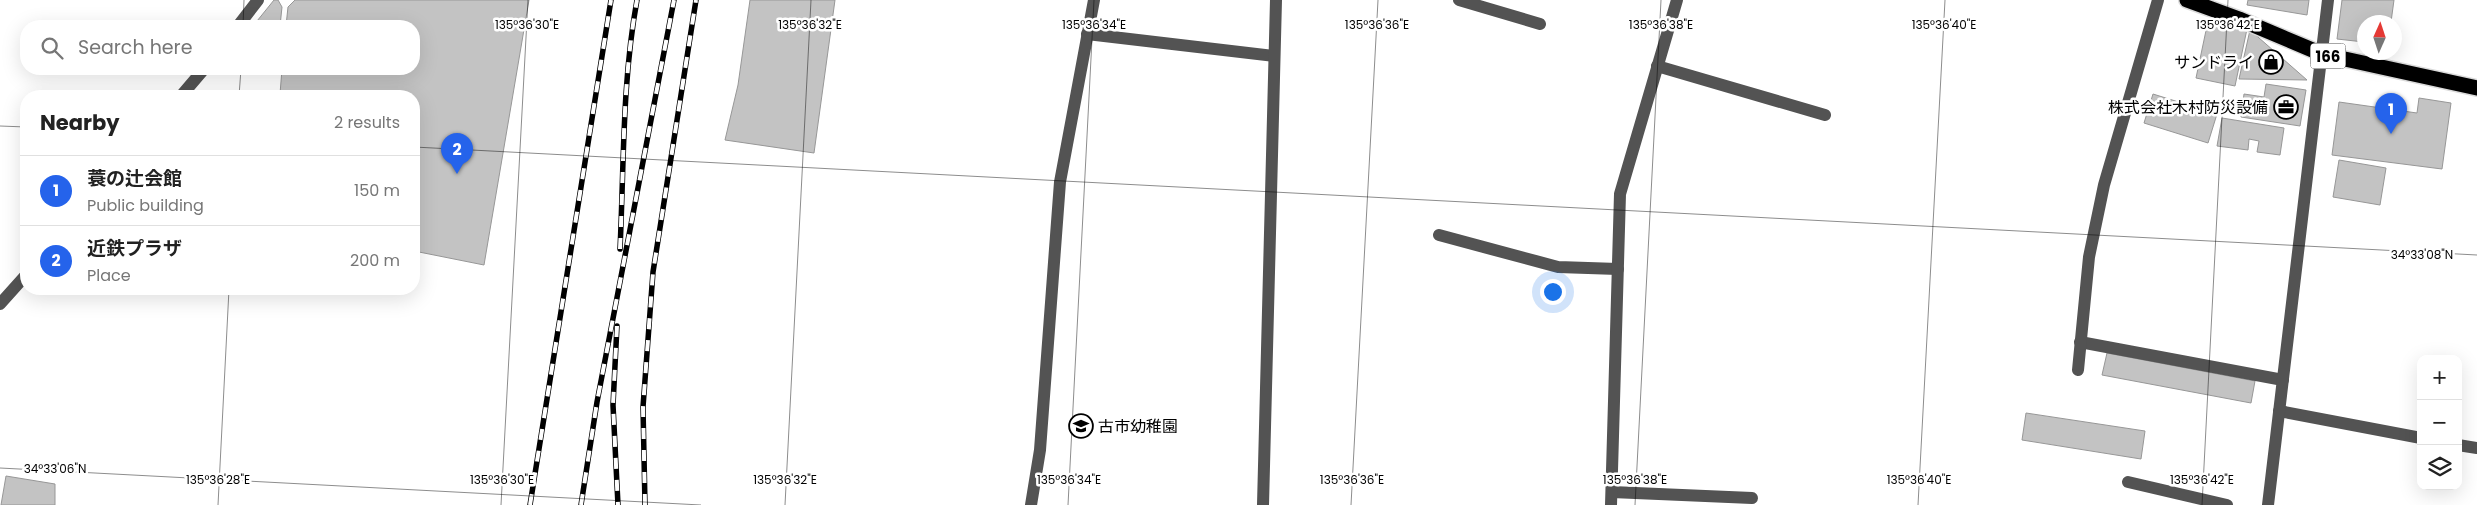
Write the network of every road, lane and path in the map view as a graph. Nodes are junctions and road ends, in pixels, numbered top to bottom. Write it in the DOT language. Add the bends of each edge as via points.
graph roads {
  1 [pos="258,0"];
  2 [pos="1094,0"];
  3 [pos="1276,0"];
  4 [pos="1459,0"];
  5 [pos="1677,0"];
  6 [pos="2158,0"];
  7 [pos="2187,0"];
  8 [pos="2328,0"];
  9 [pos="243,20"];
  10 [pos="1540,24"];
  11 [pos="1087,34"];
  12 [pos="2322,54"];
  13 [pos="1274,56"];
  14 [pos="1657,66"];
  15 [pos="199,75"];
  16 [pos="2477,88"];
  17 [pos="186,90"];
  18 [pos="1825,115"];
  19 [pos="1439,234"];
  20 [pos="1618,269"];
  21 [pos="20,282"];
  22 [pos="0,304"];
  23 [pos="2080,342"];
  24 [pos="2078,370"];
  25 [pos="2283,380"];
  26 [pos="2279,411"];
  27 [pos="2417,437"];
  28 [pos="2462,445"];
  29 [pos="2477,448"];
  30 [pos="2128,482"];
  31 [pos="1752,498"];
  32 [pos="1612,499"];
  33 [pos="1031,505"];
  34 [pos="1263,505"];
  35 [pos="2227,505"];
  36 [pos="2268,505"];
  1 -- 9 [label="street"];
  2 -- 11 [label="street"];
  3 -- 13 [label="street"];
  4 -- 10 [label="street"];
  5 -- 14 [label="street"];
  6 -- 23 [label="street" via="2104,185 2089,257"];
  7 -- 12 [label="highway, 166"];
  8 -- 12 [label="street"];
  11 -- 13 [label="street"];
  11 -- 33 [label="street" via="1060,182 1040,450"];
  12 -- 16 [label="highway, 166"];
  12 -- 25 [label="street"];
  13 -- 34 [label="street"];
  14 -- 18 [label="street"];
  14 -- 20 [label="street" via="1620,194"];
  15 -- 17 [label="street"];
  19 -- 20 [label="street" via="1558,267"];
  20 -- 32 [label="street"];
  21 -- 22 [label="street"];
  23 -- 24 [label="street"];
  23 -- 25 [label="street"];
  25 -- 26 [label="street"];
  26 -- 27 [label="street"];
  26 -- 36 [label="street"];
  28 -- 29 [label="street"];
  30 -- 35 [label="street"];
  31 -- 32 [label="street"];
}
